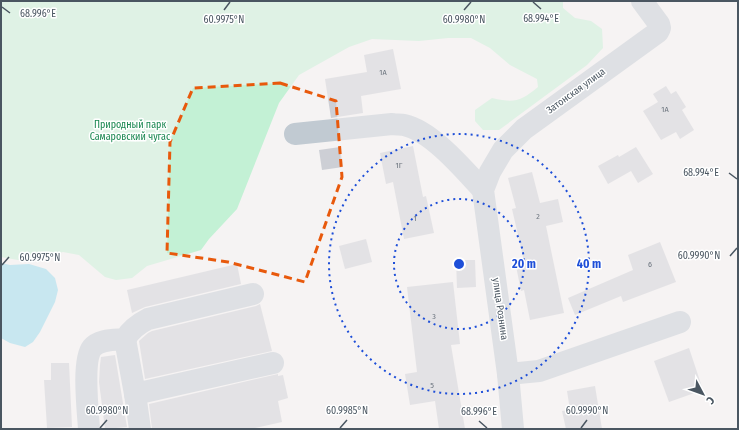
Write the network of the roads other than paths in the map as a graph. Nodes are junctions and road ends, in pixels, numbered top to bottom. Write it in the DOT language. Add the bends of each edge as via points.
graph roads {
  1 [pos="642,1"];
  2 [pos="295,134"];
  3 [pos="483,190"];
  4 [pos="253,294"];
  5 [pos="680,322"];
  6 [pos="125,338"];
  7 [pos="273,363"];
  8 [pos="508,374"];
  9 [pos="135,394"];
  10 [pos="89,429"];
  11 [pos="140,429"];
  12 [pos="513,429"];
  1 -- 3 [label="street, Затонская улица" via="659,24 658,32 524,129 503,150"];
  2 -- 3 [label="street" via="392,124 405,125 420,131 433,141"];
  3 -- 8 [label="street, улица Рознина"];
  4 -- 6 [label="street" via="148,319 138,324"];
  5 -- 8 [label="street" via="540,371"];
  6 -- 9 [label="street"];
  6 -- 10 [label="street" via="100,342 92,348 86,385"];
  7 -- 9 [label="street"];
  8 -- 12 [label="street, улица Рознина"];
  9 -- 11 [label="street"];
}
